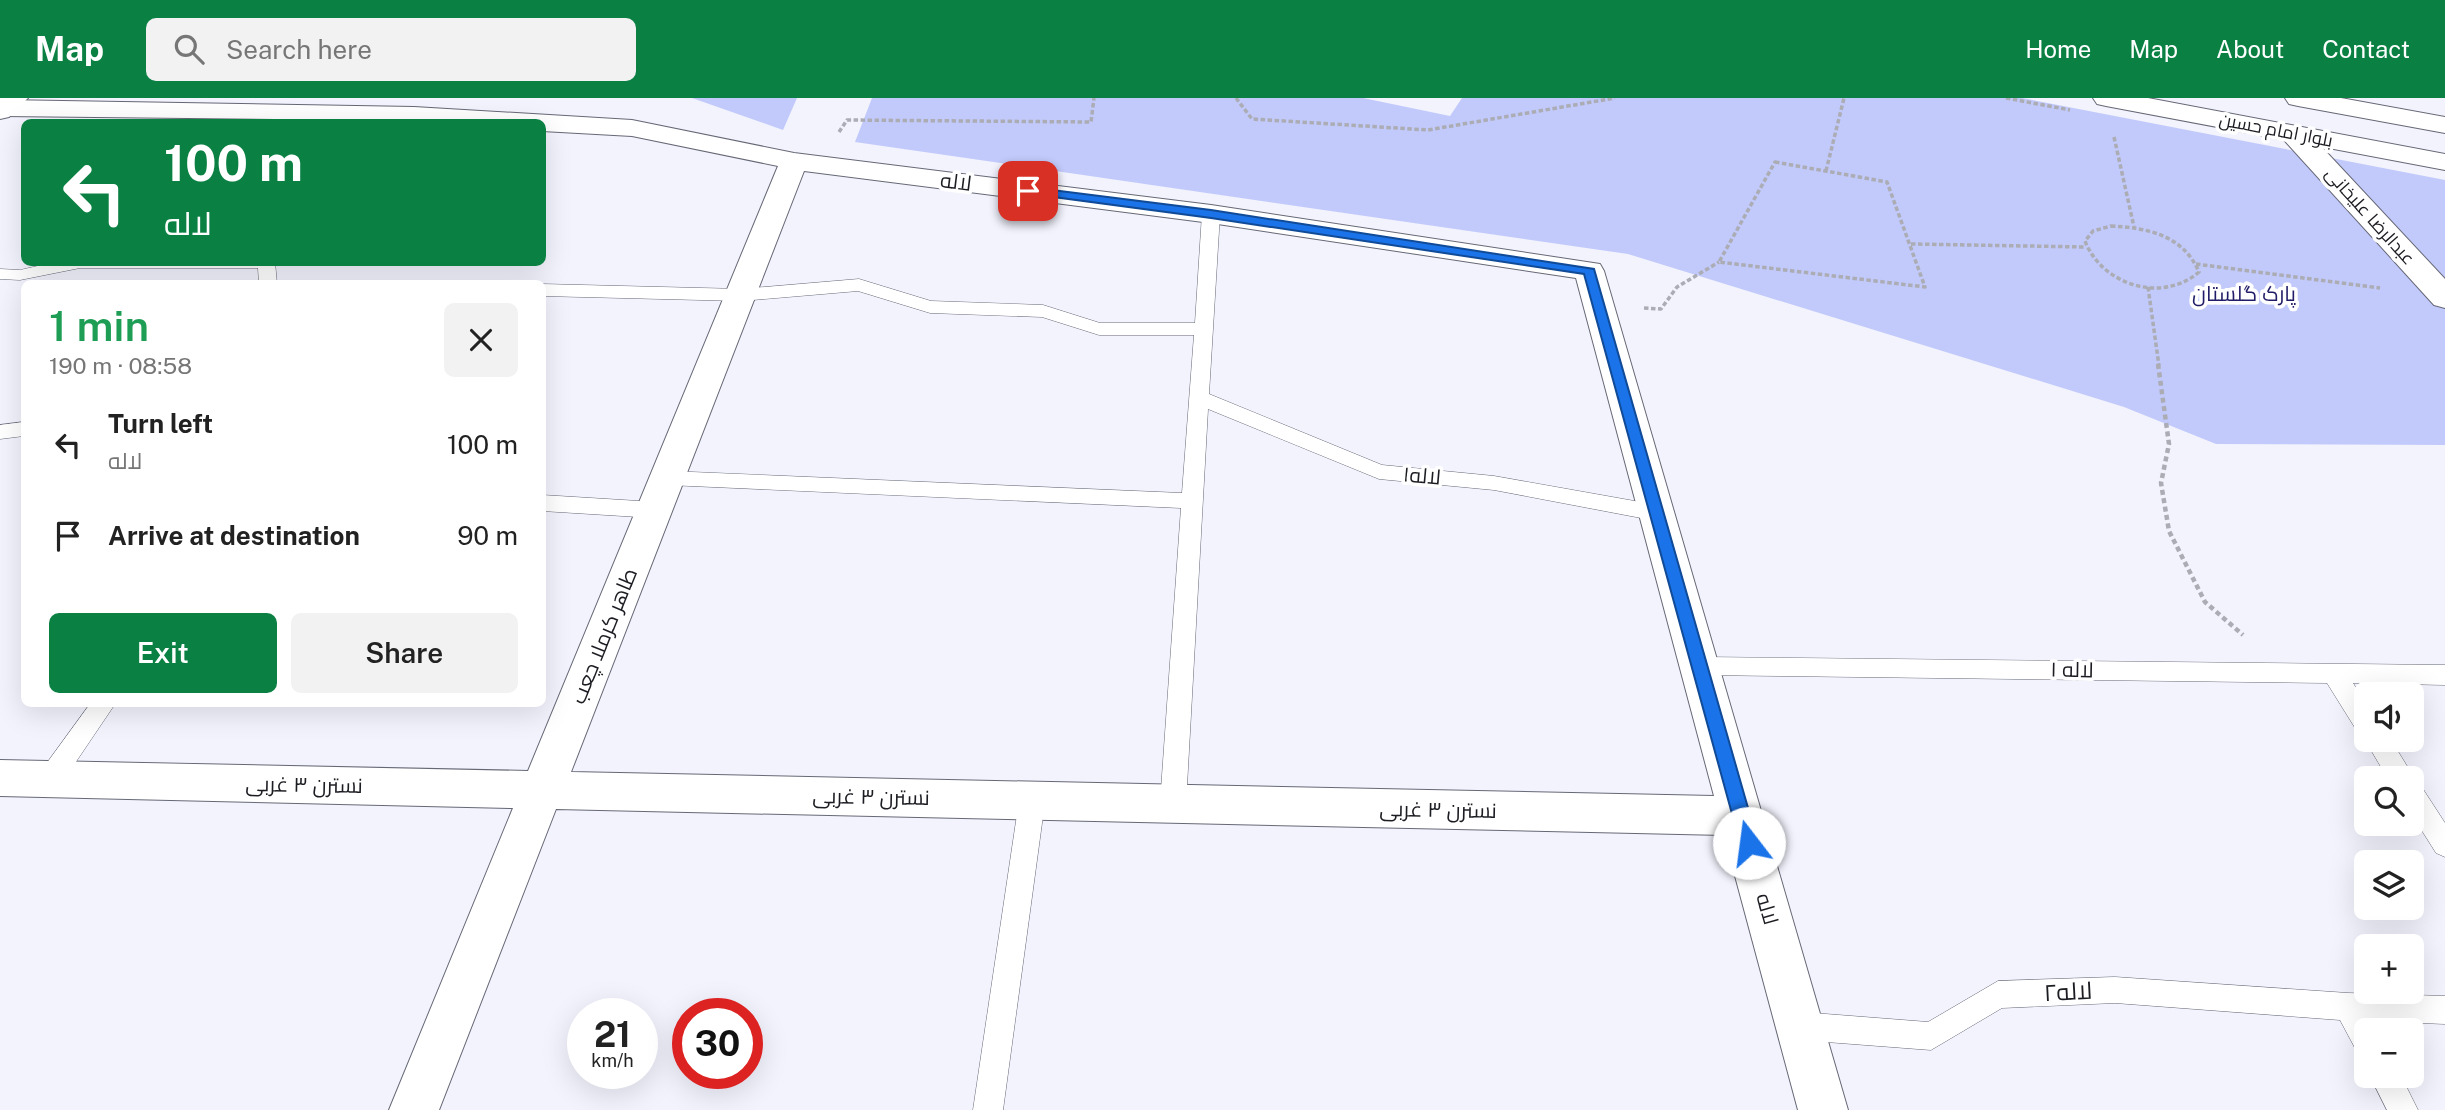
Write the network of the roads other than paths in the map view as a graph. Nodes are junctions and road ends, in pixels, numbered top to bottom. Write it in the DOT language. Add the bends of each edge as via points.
graph roads {
  1 [pos="2106,98"];
  2 [pos="2298,98"];
  3 [pos="6,105"];
  4 [pos="359,118"];
  5 [pos="403,119"];
  6 [pos="546,123"];
  7 [pos="2445,125"];
  8 [pos="2294,134"];
  9 [pos="2445,162"];
  10 [pos="807,163"];
  11 [pos="1211,214"];
  12 [pos="62,266"];
  13 [pos="0,274"];
  14 [pos="546,290"];
  15 [pos="741,295"];
  16 [pos="2445,298"];
  17 [pos="1203,329"];
  18 [pos="1199,397"];
  19 [pos="21,429"];
  20 [pos="0,432"];
  21 [pos="661,494"];
  22 [pos="1192,501"];
  23 [pos="546,503"];
  24 [pos="1657,513"];
  25 [pos="1700,666"];
  26 [pos="2334,674"];
  27 [pos="2445,675"];
  28 [pos="2354,705"];
  29 [pos="101,707"];
  30 [pos="0,778"];
  31 [pos="50,779"];
  32 [pos="543,790"];
  33 [pos="1032,801"];
  34 [pos="1173,804"];
  35 [pos="2424,813"];
  36 [pos="1742,817"];
  37 [pos="2445,845"];
  38 [pos="2348,1007"];
  39 [pos="2445,1010"];
  40 [pos="2354,1018"];
  41 [pos="1800,1026"];
  42 [pos="2391,1088"];
  43 [pos="414,1110"];
  44 [pos="988,1110"];
  45 [pos="1823,1110"];
  46 [pos="2403,1110"];
  1 -- 8 [label="street, بلوار امام حسین"];
  2 -- 7 [label="street, بلوار امام حسین"];
  3 -- 4 [label="street"];
  4 -- 5 [label="street"];
  6 -- 10 [label="street, لاله" via="632,128"];
  8 -- 9 [label="street, بلوار امام حسین"];
  8 -- 16 [label="street, عبدالرضا علیخانی"];
  10 -- 11 [label="street, لاله"];
  10 -- 15 [label="street, طاهر کرملا چعب"];
  11 -- 17 [label="lane"];
  11 -- 24 [label="street, لاله" via="1589,271"];
  12 -- 13 [label="lane" via="20,275"];
  14 -- 15 [label="lane"];
  15 -- 17 [label="lane" via="859,285 930,307 1043,311 1099,329"];
  15 -- 21 [label="street, طاهر کرملا چعب"];
  17 -- 18 [label="lane"];
  18 -- 22 [label="lane"];
  18 -- 24 [label="lane, لاله۱" via="1379,472 1494,483"];
  19 -- 20 [label="lane"];
  21 -- 22 [label="lane"];
  21 -- 23 [label="lane"];
  21 -- 32 [label="street, طاهر کرملا چعب"];
  22 -- 34 [label="lane"];
  24 -- 25 [label="street, لاله"];
  25 -- 26 [label="lane, لاله ۱"];
  25 -- 36 [label="street, لاله"];
  26 -- 27 [label="lane, لاله ۱"];
  26 -- 28 [label="lane"];
  29 -- 31 [label="lane"];
  30 -- 31 [label="street, نسترن ۳ غربی"];
  31 -- 32 [label="street, نسترن ۳ غربی"];
  32 -- 33 [label="street, نسترن ۳ غربی"];
  32 -- 43 [label="street, طاهر کرملا چعب"];
  33 -- 34 [label="street, نسترن ۳ غربی"];
  33 -- 44 [label="lane"];
  34 -- 36 [label="street, نسترن ۳ غربی"];
  35 -- 37 [label="lane"];
  36 -- 41 [label="street, لاله"];
  38 -- 39 [label="lane"];
  38 -- 40 [label="lane"];
  38 -- 41 [label="lane, لاله۲" via="2115,990 1998,995 1931,1036"];
  41 -- 45 [label="street, لاله"];
  42 -- 46 [label="lane"];
}
